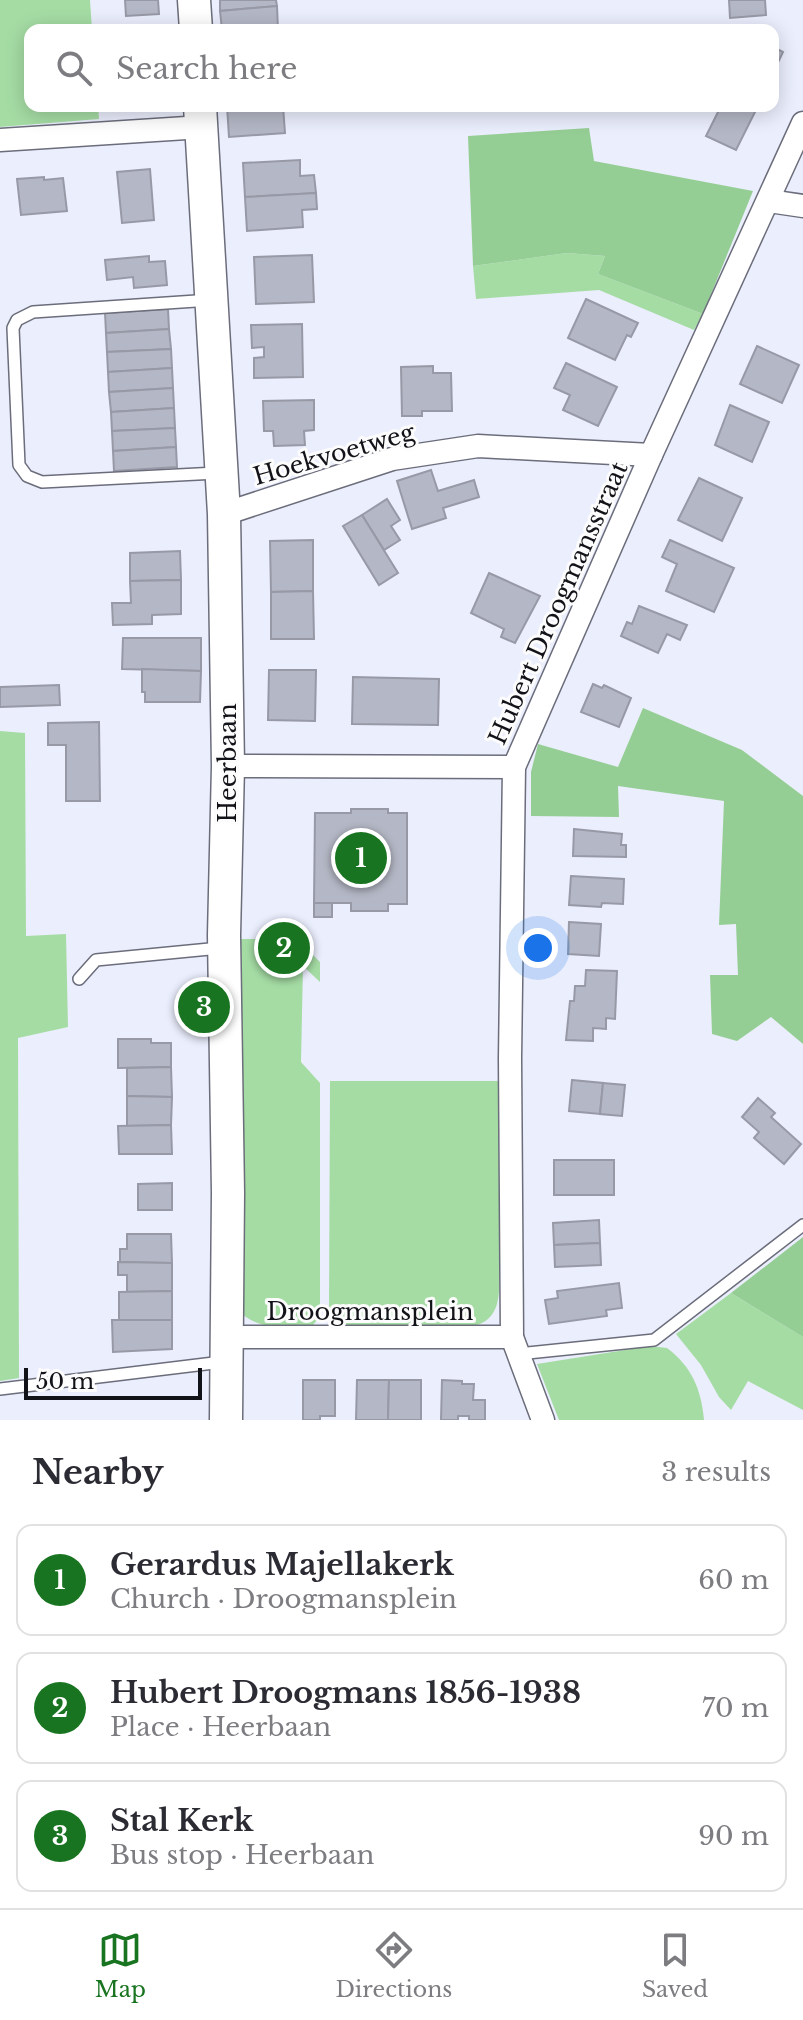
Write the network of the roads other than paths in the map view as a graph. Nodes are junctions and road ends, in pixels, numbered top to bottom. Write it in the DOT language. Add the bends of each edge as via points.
graph roads {
  1 [pos="194,0"];
  2 [pos="196,24"];
  3 [pos="201,116"];
  4 [pos="803,123"];
  5 [pos="0,140"];
  6 [pos="769,201"];
  7 [pos="803,206"];
  8 [pos="212,300"];
  9 [pos="651,455"];
  10 [pos="222,472"];
  11 [pos="224,514"];
  12 [pos="228,766"];
  13 [pos="514,767"];
  14 [pos="224,947"];
  15 [pos="79,979"];
  16 [pos="803,1225"];
  17 [pos="515,1345"];
  18 [pos="227,1350"];
  19 [pos="0,1389"];
  20 [pos="226,1420"];
  21 [pos="543,1420"];
  1 -- 2 [label="street"];
  3 -- 5 [label="street"];
  3 -- 8 [label="street, Heerbaan"];
  4 -- 6 [label="street, Hubert Droogmansstraat"];
  6 -- 7 [label="street"];
  6 -- 9 [label="street, Hubert Droogmansstraat"];
  8 -- 10 [label="street, Heerbaan"];
  8 -- 10 [label="lane" via="33,312 17,320 13,328 19,465 27,476 42,482"];
  9 -- 11 [label="street, Hoekvoetweg" via="478,446 392,459"];
  9 -- 13 [label="street, Hubert Droogmansstraat"];
  10 -- 11 [label="street, Heerbaan"];
  11 -- 12 [label="street, Heerbaan"];
  12 -- 13 [label="street"];
  12 -- 14 [label="street, Heerbaan"];
  13 -- 17 [label="street, Hubert Droogmansstraat" via="510,1058"];
  14 -- 15 [label="lane" via="96,960"];
  14 -- 18 [label="street, Heerbaan"];
  16 -- 17 [label="lane" via="654,1340"];
  17 -- 18 [label="street, Droogmansplein"];
  17 -- 21 [label="street, Hubert Droogmansstraat"];
  18 -- 19 [label="lane" via="196,1364"];
  18 -- 20 [label="street, Heerbaan"];
}
